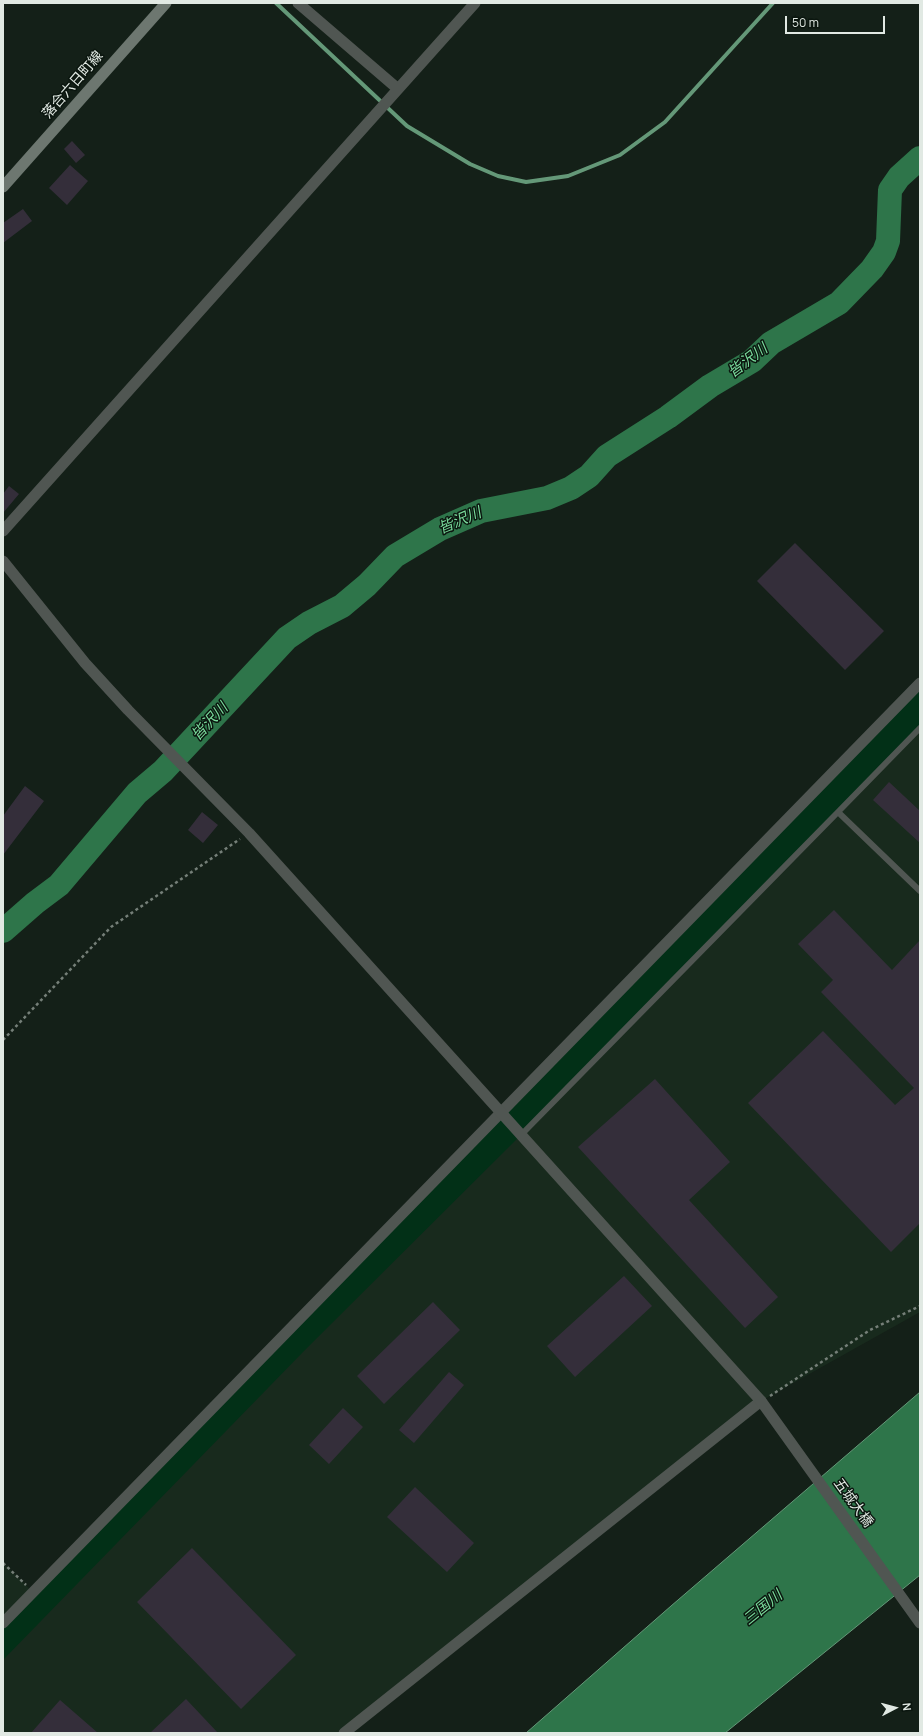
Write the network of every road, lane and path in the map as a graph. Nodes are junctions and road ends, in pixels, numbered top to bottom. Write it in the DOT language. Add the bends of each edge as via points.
graph roads {
  1 [pos="166,3"];
  2 [pos="298,3"];
  3 [pos="475,3"];
  4 [pos="398,89"];
  5 [pos="3,188"];
  6 [pos="3,531"];
  7 [pos="3,561"];
  8 [pos="920,683"];
  9 [pos="920,728"];
  10 [pos="838,812"];
  11 [pos="249,833"];
  12 [pos="920,891"];
  13 [pos="3,1040"];
  14 [pos="501,1113"];
  15 [pos="521,1135"];
  16 [pos="920,1306"];
  17 [pos="761,1401"];
  18 [pos="3,1563"];
  19 [pos="33,1592"];
  20 [pos="3,1623"];
  21 [pos="920,1623"];
  22 [pos="344,1733"];
  1 -- 5 [label="main road, 落合六日町線"];
  2 -- 4 [label="street"];
  3 -- 4 [label="street"];
  4 -- 6 [label="street"];
  7 -- 11 [label="street, 五城大橋" via="85,663"];
  8 -- 14 [label="street"];
  9 -- 10 [label="lane"];
  10 -- 12 [label="lane"];
  10 -- 15 [label="lane"];
  11 -- 13 [label="path" via="111,926"];
  11 -- 14 [label="street, 五城大橋"];
  14 -- 15 [label="street, 五城大橋"];
  14 -- 19 [label="street"];
  15 -- 17 [label="street, 五城大橋"];
  16 -- 17 [label="path" via="870,1330"];
  17 -- 21 [label="street, 五城大橋"];
  17 -- 22 [label="street"];
  18 -- 19 [label="path"];
  19 -- 20 [label="street"];
}
